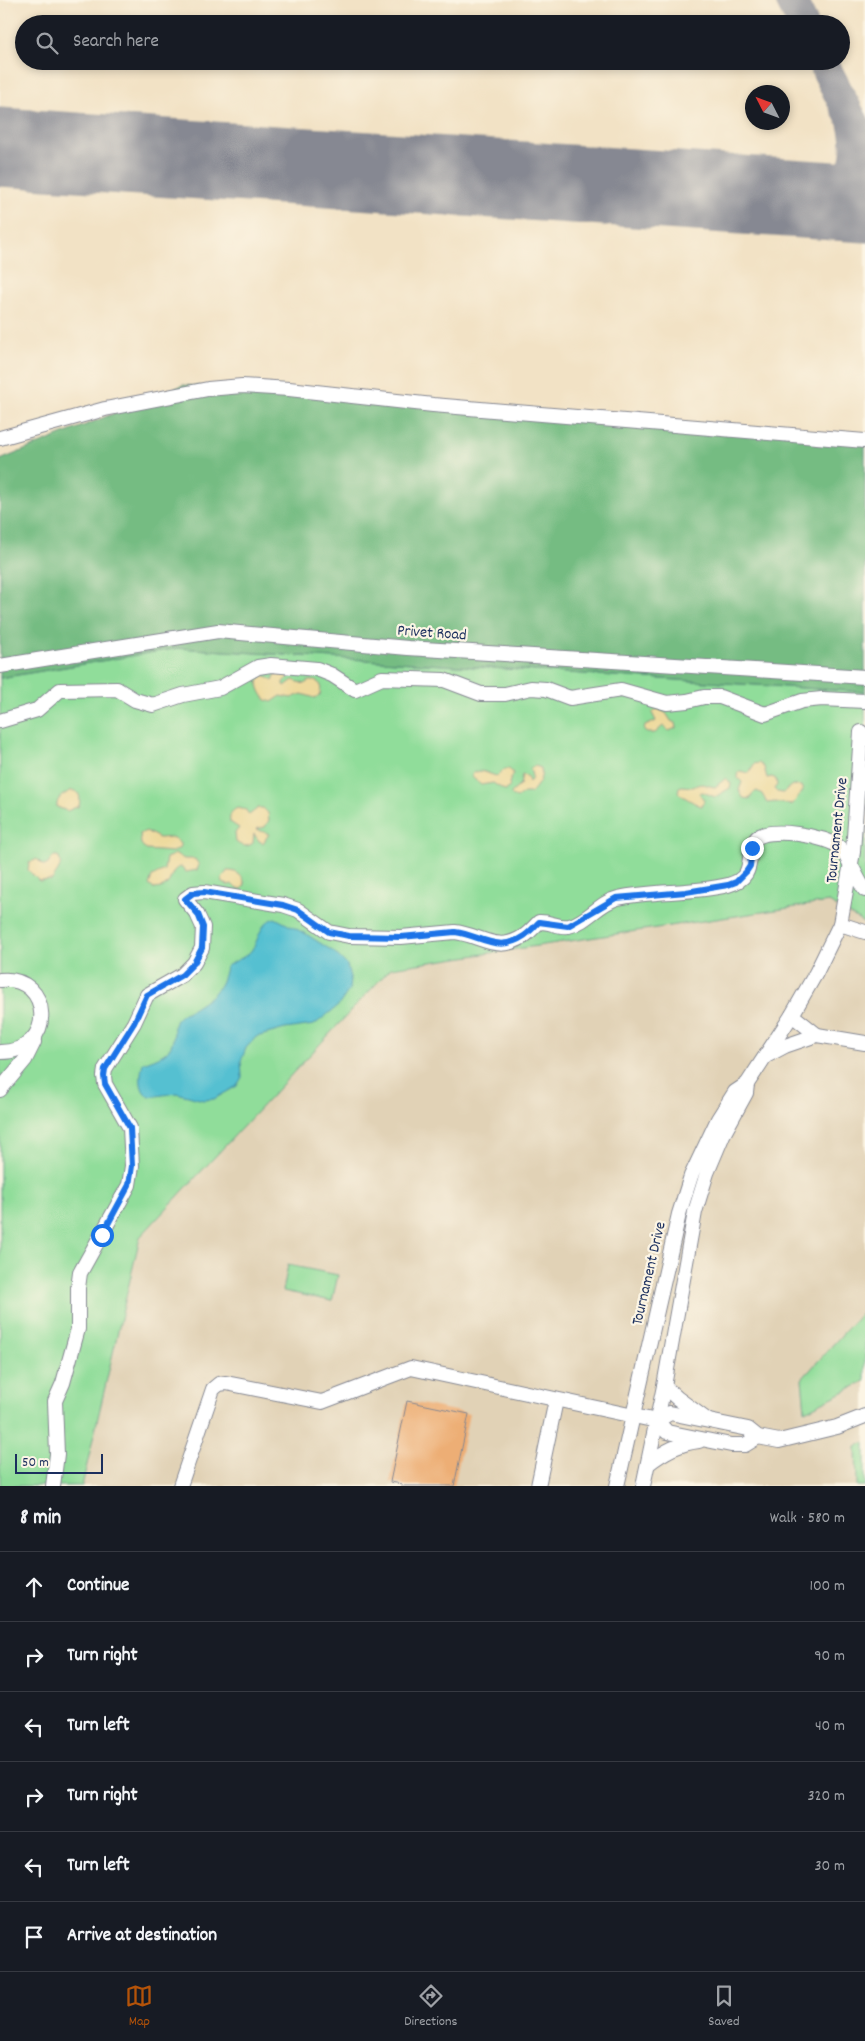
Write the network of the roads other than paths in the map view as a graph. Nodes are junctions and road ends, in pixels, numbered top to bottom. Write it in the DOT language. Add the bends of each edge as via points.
graph roads {
  1 [pos="0,438"];
  2 [pos="865,441"];
  3 [pos="0,666"];
  4 [pos="865,677"];
  5 [pos="865,701"];
  6 [pos="0,721"];
  7 [pos="861,732"];
  8 [pos="862,767"];
  9 [pos="851,867"];
  10 [pos="865,890"];
  11 [pos="840,924"];
  12 [pos="865,932"];
  13 [pos="0,980"];
  14 [pos="792,1015"];
  15 [pos="39,1030"];
  16 [pos="817,1035"];
  17 [pos="865,1043"];
  18 [pos="0,1052"];
  19 [pos="763,1058"];
  20 [pos="747,1084"];
  21 [pos="0,1090"];
  22 [pos="664,1386"];
  23 [pos="556,1400"];
  24 [pos="633,1416"];
  25 [pos="865,1416"];
  26 [pos="657,1421"];
  27 [pos="709,1422"];
  28 [pos="758,1437"];
  29 [pos="704,1440"];
  30 [pos="648,1464"];
  31 [pos="53,1486"];
  32 [pos="180,1486"];
  33 [pos="538,1486"];
  34 [pos="617,1486"];
  35 [pos="643,1486"];
  1 -- 2 [label="street" via="105,409 208,389 242,386"];
  3 -- 4 [label="street, Privet Road" via="218,631 408,648"];
  5 -- 6 [label="street" via="802,701 765,714 720,697 667,703 620,690 570,698 546,688 481,694 444,680 382,678 355,690 332,675 317,670 271,665 258,667 220,688 183,695 153,706 117,689 60,690 37,710"];
  7 -- 8 [label="street, Tournament Drive"];
  8 -- 9 [label="street, Tournament Drive"];
  9 -- 10 [label="street"];
  9 -- 11 [label="street, Tournament Drive"];
  9 -- 31 [label="street" via="833,841 812,836 760,834 753,842 750,866 736,882 686,892 616,898 568,926 539,922 526,935 506,944 486,942 455,932 401,937 349,936 329,932 298,910 283,905 211,892 188,896 185,899 198,914 203,927 204,941 199,955 182,975 147,995 134,1023 105,1069 105,1084 130,1128 132,1176 80,1273 78,1329 55,1401 57,1454"];
  11 -- 12 [label="street"];
  11 -- 14 [label="street, Tournament Drive"];
  13 -- 15 [label="street" via="18,981 36,996 42,1018"];
  14 -- 16 [label="street"];
  14 -- 19 [label="street, Tournament Drive"];
  15 -- 18 [label="street" via="23,1048"];
  15 -- 21 [label="street" via="25,1060"];
  16 -- 17 [label="street"];
  16 -- 19 [label="street"];
  19 -- 20 [label="street, Tournament Drive"];
  20 -- 22 [label="street, Tournament Drive" via="746,1093 707,1173 695,1212"];
  20 -- 24 [label="street, Tournament Drive" via="735,1092 718,1119 685,1193"];
  22 -- 26 [label="street, Tournament Drive"];
  22 -- 27 [label="street"];
  23 -- 24 [label="street"];
  23 -- 32 [label="street" via="411,1368 322,1402 219,1384 213,1390"];
  23 -- 33 [label="street"];
  24 -- 26 [label="street"];
  24 -- 34 [label="street, Tournament Drive"];
  25 -- 28 [label="street" via="837,1427 779,1441"];
  26 -- 27 [label="street" via="670,1413"];
  26 -- 29 [label="street" via="667,1432"];
  26 -- 30 [label="street, Tournament Drive"];
  27 -- 28 [label="street" via="748,1429"];
  28 -- 29 [label="street" via="745,1445"];
  29 -- 30 [label="street" via="678,1445"];
  30 -- 35 [label="street, Tournament Drive"];
}
